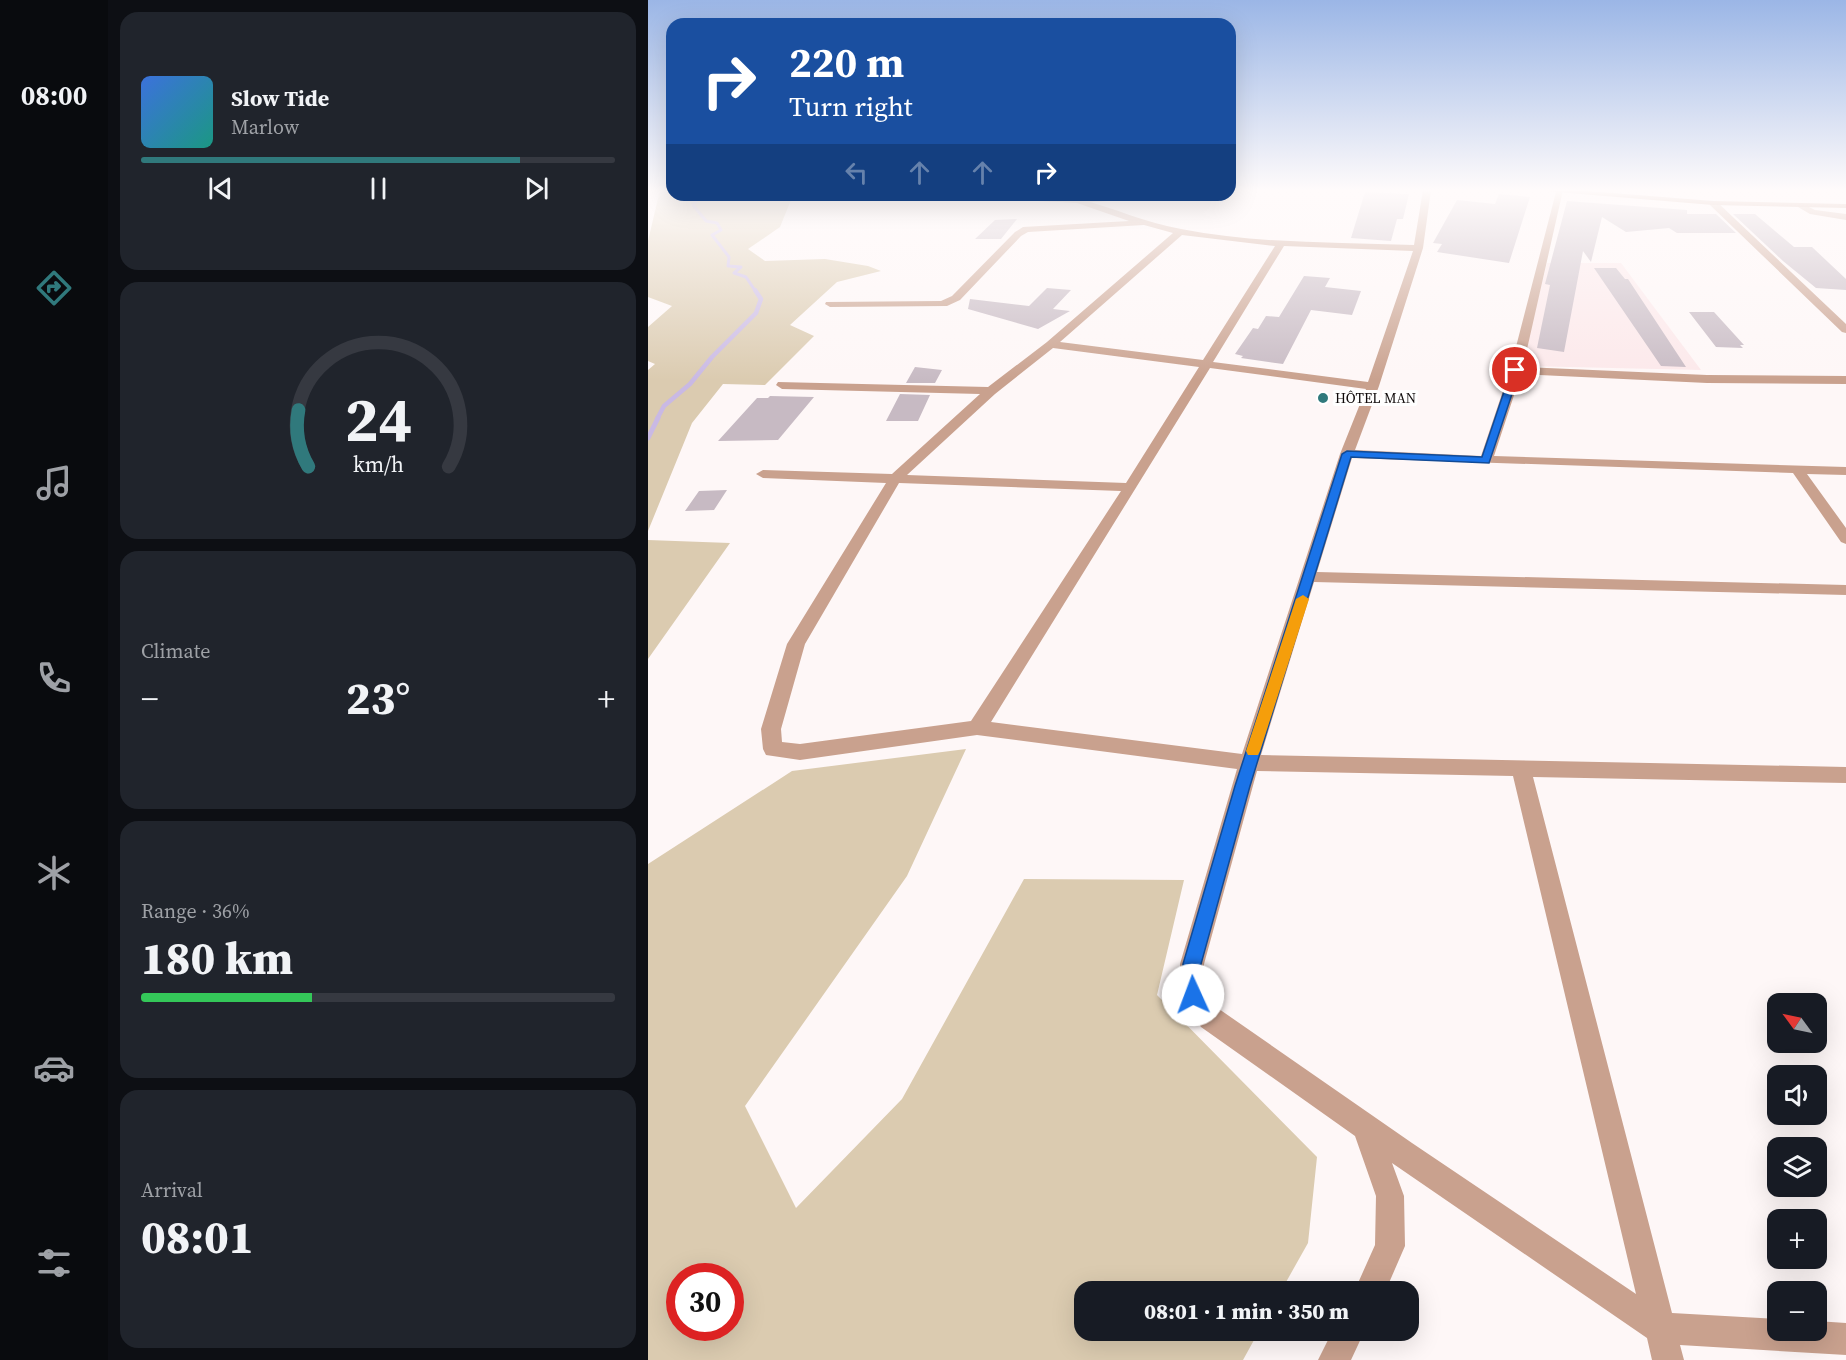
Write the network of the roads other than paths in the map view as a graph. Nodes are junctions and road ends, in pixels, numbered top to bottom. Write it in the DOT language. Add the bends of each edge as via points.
graph roads {
  1 [pos="999,253"];
  2 [pos="1155,253"];
  3 [pos="1274,253"];
  4 [pos="1416,253"];
  5 [pos="1544,253"];
  6 [pos="1766,253"];
  7 [pos="830,304"];
  8 [pos="1846,330"];
  9 [pos="1052,344"];
  10 [pos="1204,366"];
  11 [pos="1515,370"];
  12 [pos="1846,380"];
  13 [pos="782,385"];
  14 [pos="1373,386"];
  15 [pos="991,391"];
  16 [pos="1347,454"];
  17 [pos="1486,460"];
  18 [pos="1798,471"];
  19 [pos="1846,471"];
  20 [pos="763,474"];
  21 [pos="894,480"];
  22 [pos="1128,487"];
  23 [pos="1846,539"];
  24 [pos="1310,577"];
  25 [pos="1846,590"];
  26 [pos="977,728"];
  27 [pos="1249,763"];
  28 [pos="1522,771"];
  29 [pos="1846,775"];
  30 [pos="1365,1127"];
  31 [pos="1374,1281"];
  32 [pos="1660,1328"];
  33 [pos="1846,1339"];
  34 [pos="1344,1341"];
  35 [pos="1334,1360"];
  36 [pos="1668,1360"];
  1 -- 7 [label="street" via="956,298 943,304"];
  2 -- 9 [label="street"];
  3 -- 10 [label="street"];
  4 -- 14 [label="street"];
  5 -- 11 [label="street"];
  6 -- 8 [label="street"];
  9 -- 10 [label="street"];
  9 -- 15 [label="street"];
  10 -- 14 [label="street"];
  10 -- 22 [label="street"];
  11 -- 12 [label="street" via="1707,379"];
  11 -- 17 [label="street"];
  13 -- 15 [label="street"];
  14 -- 16 [label="street"];
  15 -- 21 [label="street"];
  16 -- 17 [label="street"];
  16 -- 24 [label="street"];
  17 -- 18 [label="street"];
  18 -- 19 [label="street"];
  18 -- 23 [label="street"];
  20 -- 21 [label="street"];
  21 -- 22 [label="street"];
  21 -- 26 [label="street" via="796,644 771,729 773,749 800,752"];
  22 -- 26 [label="street"];
  24 -- 25 [label="street"];
  24 -- 27 [label="street"];
  26 -- 27 [label="street"];
  27 -- 28 [label="street"];
  27 -- 30 [label="street" via="1192,964 1193,995 1210,1018"];
  28 -- 29 [label="street"];
  28 -- 32 [label="street"];
  30 -- 31 [label="street" via="1390,1196 1390,1246"];
  30 -- 32 [label="street"];
  32 -- 33 [label="street"];
  32 -- 36 [label="street"];
  34 -- 35 [label="street"];
}
